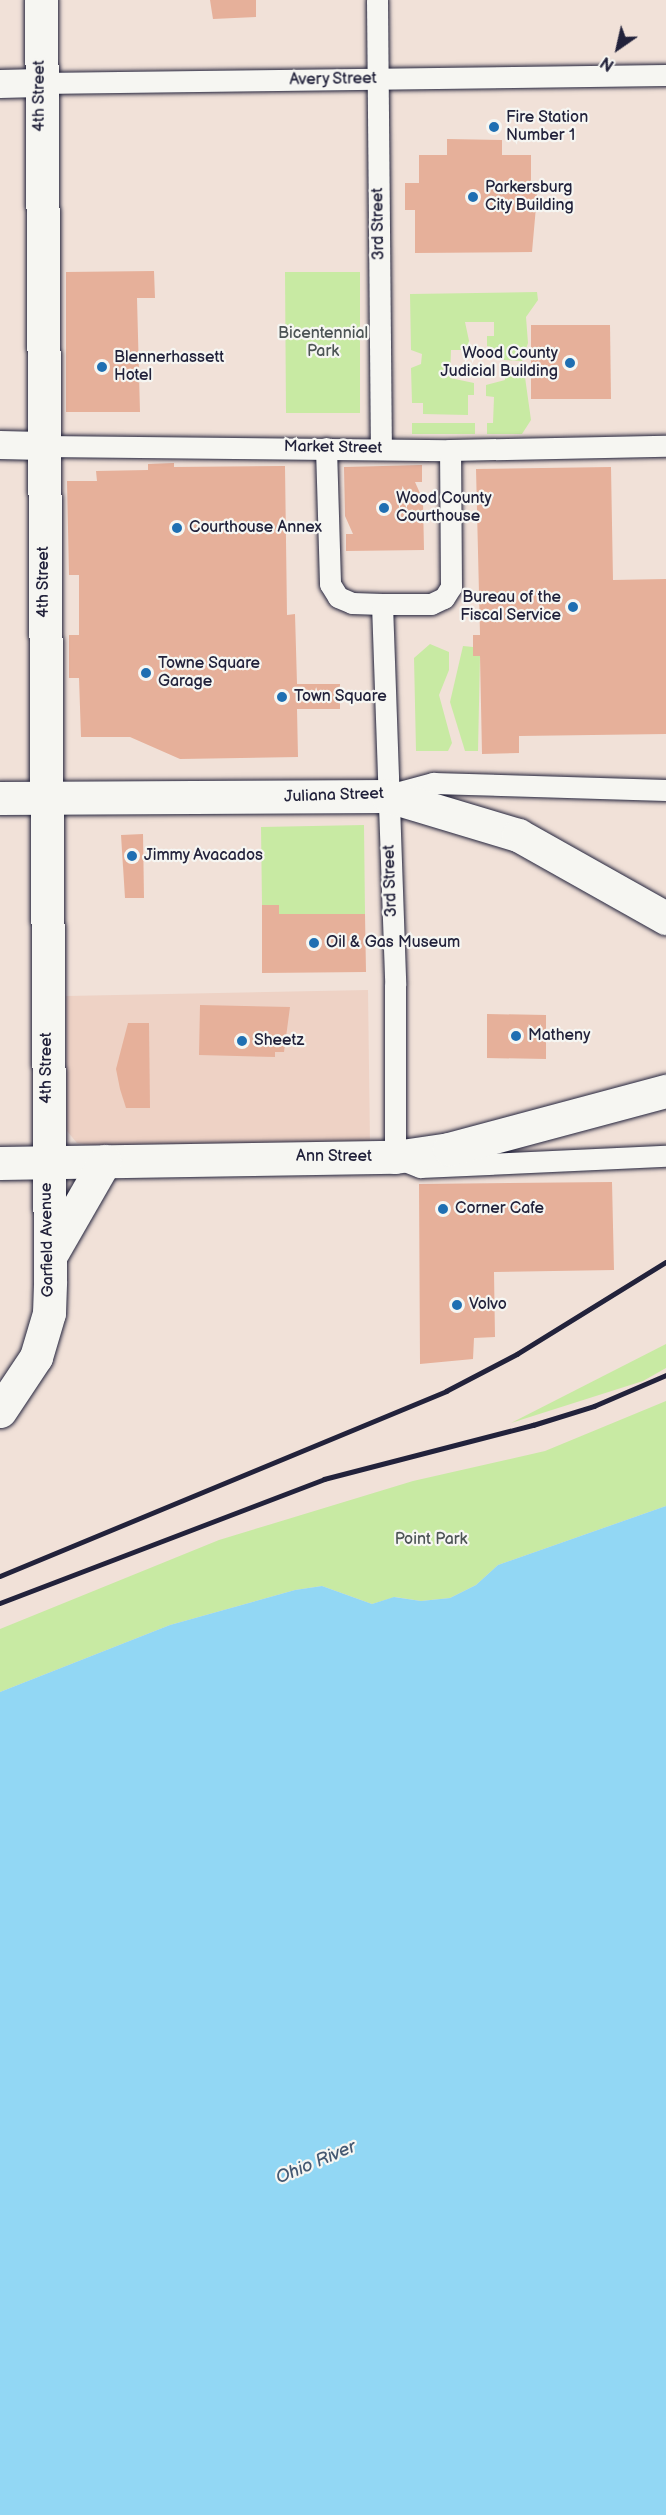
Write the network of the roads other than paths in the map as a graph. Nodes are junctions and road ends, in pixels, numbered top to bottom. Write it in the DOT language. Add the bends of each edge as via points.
graph roads {
  1 [pos="41,0"];
  2 [pos="377,0"];
  3 [pos="666,75"];
  4 [pos="377,79"];
  5 [pos="40,83"];
  6 [pos="0,84"];
  7 [pos="0,444"];
  8 [pos="43,446"];
  9 [pos="666,446"];
  10 [pos="326,448"];
  11 [pos="381,448"];
  12 [pos="450,450"];
  13 [pos="382,604"];
  14 [pos="666,790"];
  15 [pos="388,796"];
  16 [pos="45,797"];
  17 [pos="0,798"];
  18 [pos="654,912"];
  19 [pos="666,1091"];
  20 [pos="666,1156"];
  21 [pos="395,1157"];
  22 [pos="105,1161"];
  23 [pos="0,1163"];
  24 [pos="46,1163"];
  25 [pos="50,1257"];
  26 [pos="0,1411"];
  1 -- 5 [label="main road, 4th Street"];
  2 -- 4 [label="street, 3rd Street"];
  3 -- 4 [label="street, Avery Street"];
  4 -- 5 [label="street, Avery Street"];
  4 -- 11 [label="street, 3rd Street"];
  5 -- 6 [label="street, Avery Street"];
  5 -- 8 [label="main road, 4th Street"];
  7 -- 8 [label="street, Market Street"];
  8 -- 10 [label="street, Market Street"];
  8 -- 16 [label="main road, 4th Street"];
  9 -- 12 [label="street, Market Street"];
  10 -- 11 [label="street, Market Street"];
  10 -- 13 [label="street" via="330,584 338,597 352,603"];
  11 -- 12 [label="street, Market Street"];
  12 -- 13 [label="street" via="451,587 444,598 431,604"];
  13 -- 15 [label="street, 3rd Street"];
  14 -- 15 [label="street, Juliana Street" via="433,783"];
  15 -- 16 [label="main road, Juliana Street"];
  15 -- 18 [label="main road" via="518,835"];
  15 -- 21 [label="street, 3rd Street" via="395,984"];
  16 -- 17 [label="main road, Juliana Street"];
  16 -- 24 [label="main road, 4th Street"];
  19 -- 21 [label="main road" via="449,1149"];
  20 -- 21 [label="street, Ann Street" via="420,1167"];
  21 -- 22 [label="main road, Ann Street"];
  22 -- 24 [label="main road, Ann Street"];
  22 -- 25 [label="main road" via="69,1217"];
  23 -- 24 [label="main road, Ann Street"];
  24 -- 25 [label="main road, Garfield Avenue"];
  25 -- 26 [label="main road, Garfield Avenue" via="49,1313 43,1338 19,1388"];
}
